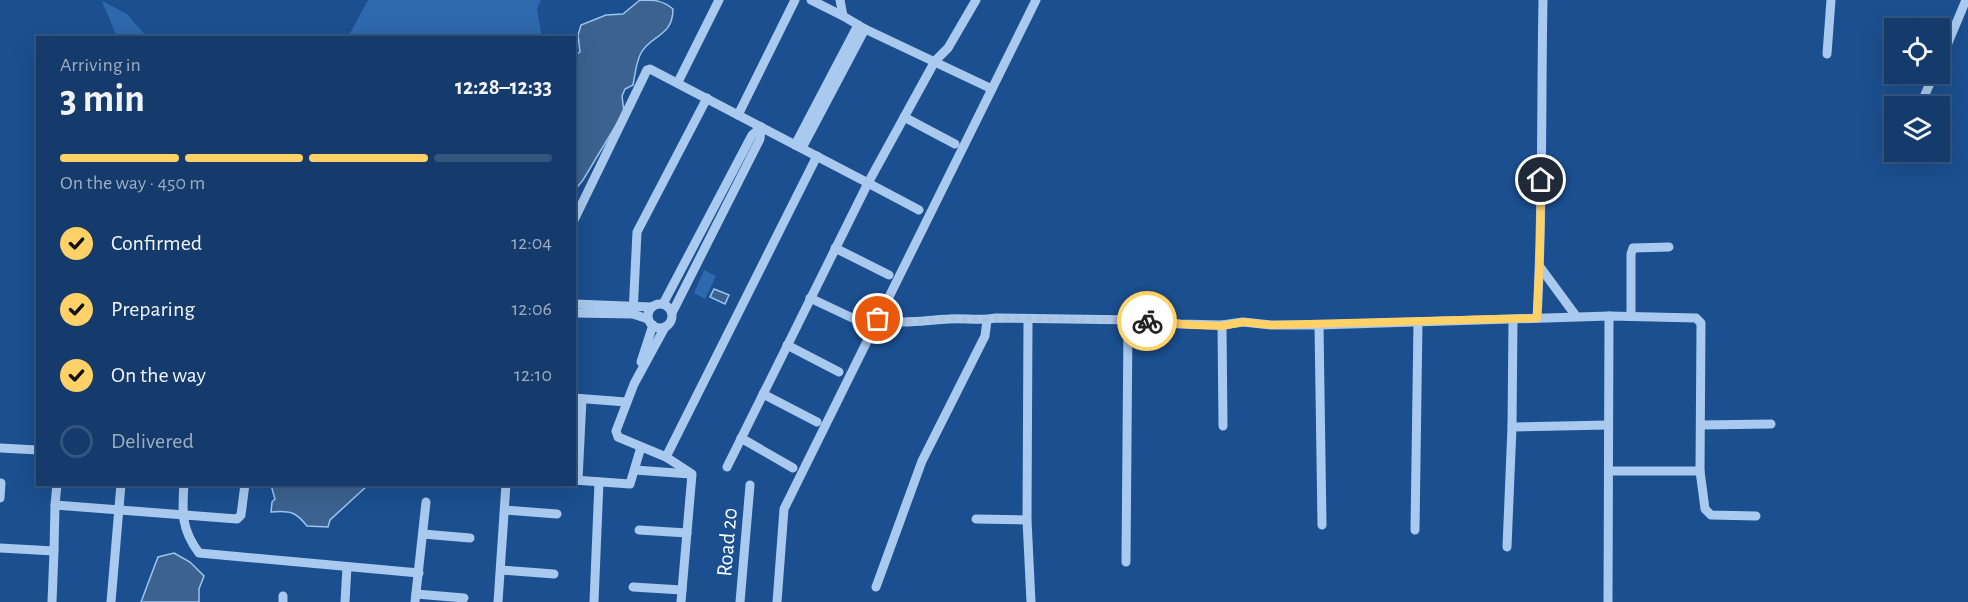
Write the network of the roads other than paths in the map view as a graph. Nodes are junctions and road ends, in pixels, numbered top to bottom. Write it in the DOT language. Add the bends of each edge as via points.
graph roads {
  1 [pos="719,0"];
  2 [pos="795,0"];
  3 [pos="811,0"];
  4 [pos="840,0"];
  5 [pos="976,0"];
  6 [pos="1036,0"];
  7 [pos="1543,0"];
  8 [pos="1831,0"];
  9 [pos="1966,0"];
  10 [pos="843,16"];
  11 [pos="861,27"];
  12 [pos="1950,38"];
  13 [pos="1827,54"];
  14 [pos="934,61"];
  15 [pos="678,82"];
  16 [pos="992,89"];
  17 [pos="707,98"];
  18 [pos="738,115"];
  19 [pos="904,117"];
  20 [pos="761,127"];
  21 [pos="955,144"];
  22 [pos="799,146"];
  23 [pos="817,156"];
  24 [pos="868,183"];
  25 [pos="919,210"];
  26 [pos="576,216"];
  27 [pos="835,248"];
  28 [pos="1669,248"];
  29 [pos="1540,267"];
  30 [pos="889,275"];
  31 [pos="810,298"];
  32 [pos="576,304"];
  33 [pos="663,304"];
  34 [pos="652,307"];
  35 [pos="634,310"];
  36 [pos="576,313"];
  37 [pos="672,313"];
  38 [pos="1576,316"];
  39 [pos="1609,316"];
  40 [pos="1631,316"];
  41 [pos="1537,318"];
  42 [pos="878,319"];
  43 [pos="987,320"];
  44 [pos="1028,320"];
  45 [pos="1513,320"];
  46 [pos="1128,321"];
  47 [pos="651,322"];
  48 [pos="1418,322"];
  49 [pos="863,323"];
  50 [pos="1319,325"];
  51 [pos="1222,326"];
  52 [pos="665,327"];
  53 [pos="787,345"];
  54 [pos="838,372"];
  55 [pos="634,384"];
  56 [pos="763,394"];
  57 [pos="578,399"];
  58 [pos="626,402"];
  59 [pos="816,422"];
  60 [pos="1701,424"];
  61 [pos="1772,424"];
  62 [pos="1608,425"];
  63 [pos="1223,426"];
  64 [pos="1512,427"];
  65 [pos="741,438"];
  66 [pos="641,447"];
  67 [pos="0,448"];
  68 [pos="36,450"];
  69 [pos="666,457"];
  70 [pos="726,467"];
  71 [pos="793,468"];
  72 [pos="635,470"];
  73 [pos="1609,471"];
  74 [pos="1700,471"];
  75 [pos="692,474"];
  76 [pos="576,480"];
  77 [pos="598,482"];
  78 [pos="1,483"];
  79 [pos="750,485"];
  80 [pos="57,486"];
  81 [pos="121,486"];
  82 [pos="184,486"];
  83 [pos="245,486"];
  84 [pos="506,486"];
  85 [pos="0,498"];
  86 [pos="426,502"];
  87 [pos="56,505"];
  88 [pos="119,509"];
  89 [pos="505,510"];
  90 [pos="557,514"];
  91 [pos="182,515"];
  92 [pos="1756,516"];
  93 [pos="976,519"];
  94 [pos="1027,520"];
  95 [pos="1322,525"];
  96 [pos="639,530"];
  97 [pos="1415,530"];
  98 [pos="687,533"];
  99 [pos="423,534"];
  100 [pos="470,538"];
  101 [pos="1507,546"];
  102 [pos="0,548"];
  103 [pos="54,551"];
  104 [pos="1126,562"];
  105 [pos="347,567"];
  106 [pos="501,570"];
  107 [pos="419,573"];
  108 [pos="555,574"];
  109 [pos="633,586"];
  110 [pos="876,587"];
  111 [pos="682,590"];
  112 [pos="416,598"];
  113 [pos="464,598"];
  114 [pos="52,602"];
  115 [pos="111,602"];
  116 [pos="345,602"];
  117 [pos="498,602"];
  118 [pos="594,602"];
  119 [pos="681,602"];
  120 [pos="740,602"];
  121 [pos="777,602"];
  122 [pos="1031,602"];
  123 [pos="1608,602"];
  1 -- 15 [label="street"];
  2 -- 18 [label="street"];
  3 -- 10 [label="street"];
  4 -- 10 [label="street"];
  5 -- 14 [label="street" via="948,48"];
  6 -- 16 [label="street"];
  7 -- 29 [label="street"];
  8 -- 13 [label="street"];
  9 -- 12 [label="street"];
  10 -- 11 [label="street"];
  11 -- 14 [label="street"];
  11 -- 22 [label="street"];
  14 -- 16 [label="street"];
  14 -- 19 [label="street"];
  15 -- 17 [label="street"];
  15 -- 26 [label="street" via="650,69 644,72"];
  16 -- 42 [label="street"];
  17 -- 18 [label="street"];
  17 -- 35 [label="street" via="636,232"];
  18 -- 20 [label="street"];
  19 -- 21 [label="street"];
  19 -- 24 [label="street"];
  20 -- 22 [label="street"];
  20 -- 33 [label="street" via="752,135"];
  20 -- 37 [label="street" via="760,139"];
  22 -- 23 [label="street"];
  23 -- 24 [label="street"];
  23 -- 69 [label="street"];
  24 -- 25 [label="street"];
  24 -- 27 [label="street"];
  27 -- 30 [label="street"];
  27 -- 31 [label="street"];
  28 -- 40 [label="street" via="1633,248"];
  29 -- 38 [label="street"];
  29 -- 41 [label="street"];
  31 -- 49 [label="street"];
  31 -- 53 [label="street"];
  32 -- 35 [label="street"];
  33 -- 34 [label="street"];
  33 -- 37 [label="street"];
  34 -- 35 [label="street"];
  34 -- 47 [label="street"];
  35 -- 36 [label="street"];
  35 -- 47 [label="street"];
  37 -- 52 [label="street"];
  38 -- 39 [label="street"];
  38 -- 41 [label="street"];
  39 -- 40 [label="street"];
  39 -- 62 [label="street"];
  40 -- 60 [label="street" via="1701,323"];
  41 -- 45 [label="street"];
  42 -- 43 [label="street" via="900,323"];
  42 -- 121 [label="street" via="784,509"];
  43 -- 44 [label="street"];
  43 -- 110 [label="street" via="985,336 922,461"];
  44 -- 46 [label="street"];
  44 -- 94 [label="street"];
  45 -- 48 [label="street"];
  45 -- 64 [label="street"];
  46 -- 51 [label="street"];
  46 -- 104 [label="street"];
  47 -- 52 [label="street"];
  47 -- 55 [label="street"];
  48 -- 50 [label="street"];
  48 -- 97 [label="street"];
  50 -- 51 [label="street" via="1243,322"];
  50 -- 95 [label="street"];
  51 -- 63 [label="street"];
  52 -- 55 [label="street"];
  53 -- 54 [label="street"];
  53 -- 56 [label="street"];
  55 -- 58 [label="street"];
  56 -- 59 [label="street"];
  56 -- 65 [label="street"];
  57 -- 58 [label="street"];
  57 -- 76 [label="street"];
  58 -- 66 [label="street" via="617,435"];
  60 -- 61 [label="street"];
  60 -- 74 [label="street"];
  62 -- 64 [label="street"];
  62 -- 73 [label="street"];
  64 -- 101 [label="street"];
  65 -- 70 [label="street"];
  65 -- 71 [label="street"];
  66 -- 69 [label="street"];
  66 -- 72 [label="street"];
  67 -- 68 [label="street"];
  69 -- 75 [label="street"];
  72 -- 75 [label="street"];
  72 -- 77 [label="street" via="630,484"];
  73 -- 74 [label="street"];
  73 -- 123 [label="street"];
  74 -- 92 [label="street" via="1706,512"];
  75 -- 98 [label="street"];
  76 -- 77 [label="street"];
  77 -- 118 [label="street"];
  78 -- 85 [label="street"];
  79 -- 120 [label="street, Road 20"];
  80 -- 87 [label="street"];
  81 -- 88 [label="street"];
  82 -- 91 [label="street"];
  83 -- 91 [label="street" via="237,519"];
  84 -- 89 [label="street"];
  86 -- 99 [label="street"];
  87 -- 88 [label="street"];
  87 -- 103 [label="street"];
  88 -- 91 [label="street"];
  88 -- 115 [label="street"];
  89 -- 90 [label="street"];
  89 -- 106 [label="street"];
  91 -- 105 [label="street" via="190,542 199,553"];
  93 -- 94 [label="street"];
  94 -- 122 [label="street"];
  96 -- 98 [label="street"];
  98 -- 111 [label="street"];
  99 -- 100 [label="street"];
  99 -- 107 [label="street"];
  102 -- 103 [label="street"];
  103 -- 114 [label="street"];
  105 -- 107 [label="street"];
  105 -- 116 [label="street"];
  106 -- 108 [label="street"];
  106 -- 117 [label="street"];
  107 -- 112 [label="street"];
  109 -- 111 [label="street"];
  111 -- 119 [label="street"];
  112 -- 113 [label="street"];
}
